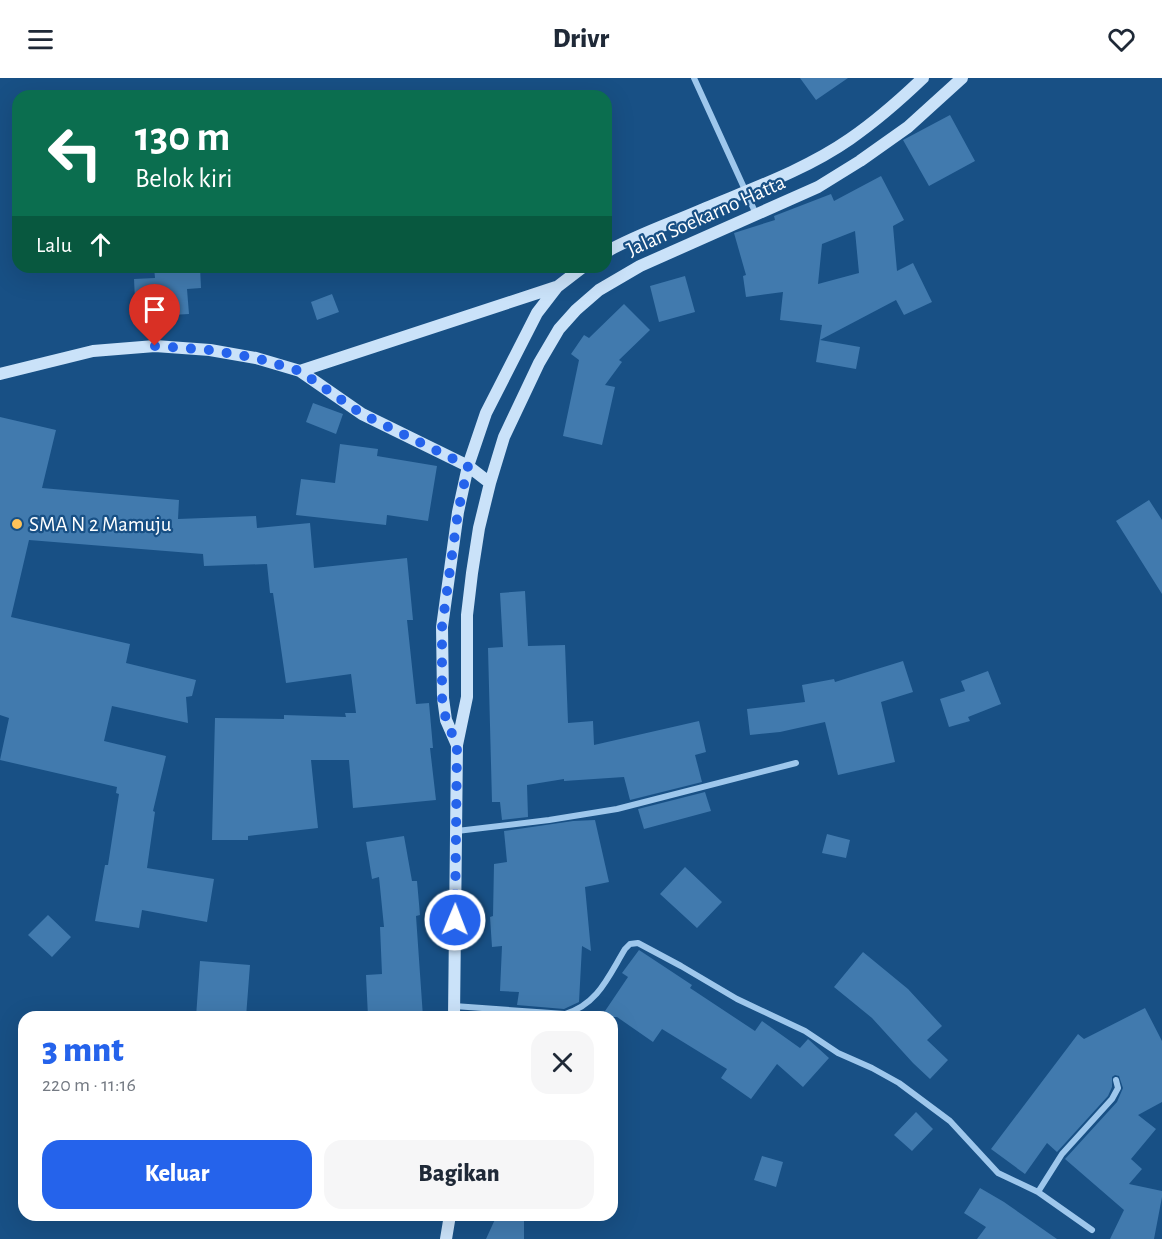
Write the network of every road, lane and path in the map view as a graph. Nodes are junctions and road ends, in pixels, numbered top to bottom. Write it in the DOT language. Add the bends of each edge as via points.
graph roads {
  1 [pos="694,78"];
  2 [pos="923,78"];
  3 [pos="962,78"];
  4 [pos="745,191"];
  5 [pos="756,214"];
  6 [pos="612,249"];
  7 [pos="575,273"];
  8 [pos="557,287"];
  9 [pos="300,371"];
  10 [pos="0,374"];
  11 [pos="468,466"];
  12 [pos="490,483"];
  13 [pos="457,745"];
  14 [pos="796,764"];
  15 [pos="456,831"];
  16 [pos="454,1011"];
  17 [pos="576,1011"];
  18 [pos="1116,1080"];
  19 [pos="1038,1192"];
  20 [pos="449,1221"];
  21 [pos="1092,1230"];
  22 [pos="446,1239"];
  1 -- 4 [label="street"];
  2 -- 4 [label="main road, Jalan Soekarno Hatta" via="889,110 848,140"];
  3 -- 5 [label="main road, Jalan Soekarno Hatta" via="908,127 860,161 818,187"];
  4 -- 5 [label="street"];
  4 -- 6 [label="main road, Jalan Soekarno Hatta"];
  5 -- 12 [label="main road, Jalan Soekarno Hatta" via="640,266 599,290 576,310 559,329 519,403"];
  7 -- 8 [label="main road, Jalan Soekarno Hatta"];
  8 -- 9 [label="main road"];
  8 -- 11 [label="main road, Jalan Soekarno Hatta" via="523,337 486,413"];
  9 -- 10 [label="main road" via="222,352 155,346 93,351"];
  9 -- 11 [label="main road" via="362,414"];
  11 -- 12 [label="main road"];
  11 -- 13 [label="main road, Jalan Soekarno Hatta" via="442,637 442,698"];
  12 -- 13 [label="main road, Jalan Soekarno Hatta" via="472,573 466,697"];
  13 -- 15 [label="main road, Jalan Soekarno Hatta"];
  14 -- 15 [label="street" via="617,809"];
  15 -- 16 [label="main road, Jalan Soekarno Hatta"];
  17 -- 19 [label="street" via="598,992 624,949 638,943 736,999 805,1031 838,1053 899,1083 950,1121 998,1173"];
  18 -- 19 [label="street" via="1118,1088 1112,1099 1062,1154"];
  19 -- 21 [label="street"];
  20 -- 22 [label="main road"];
}
